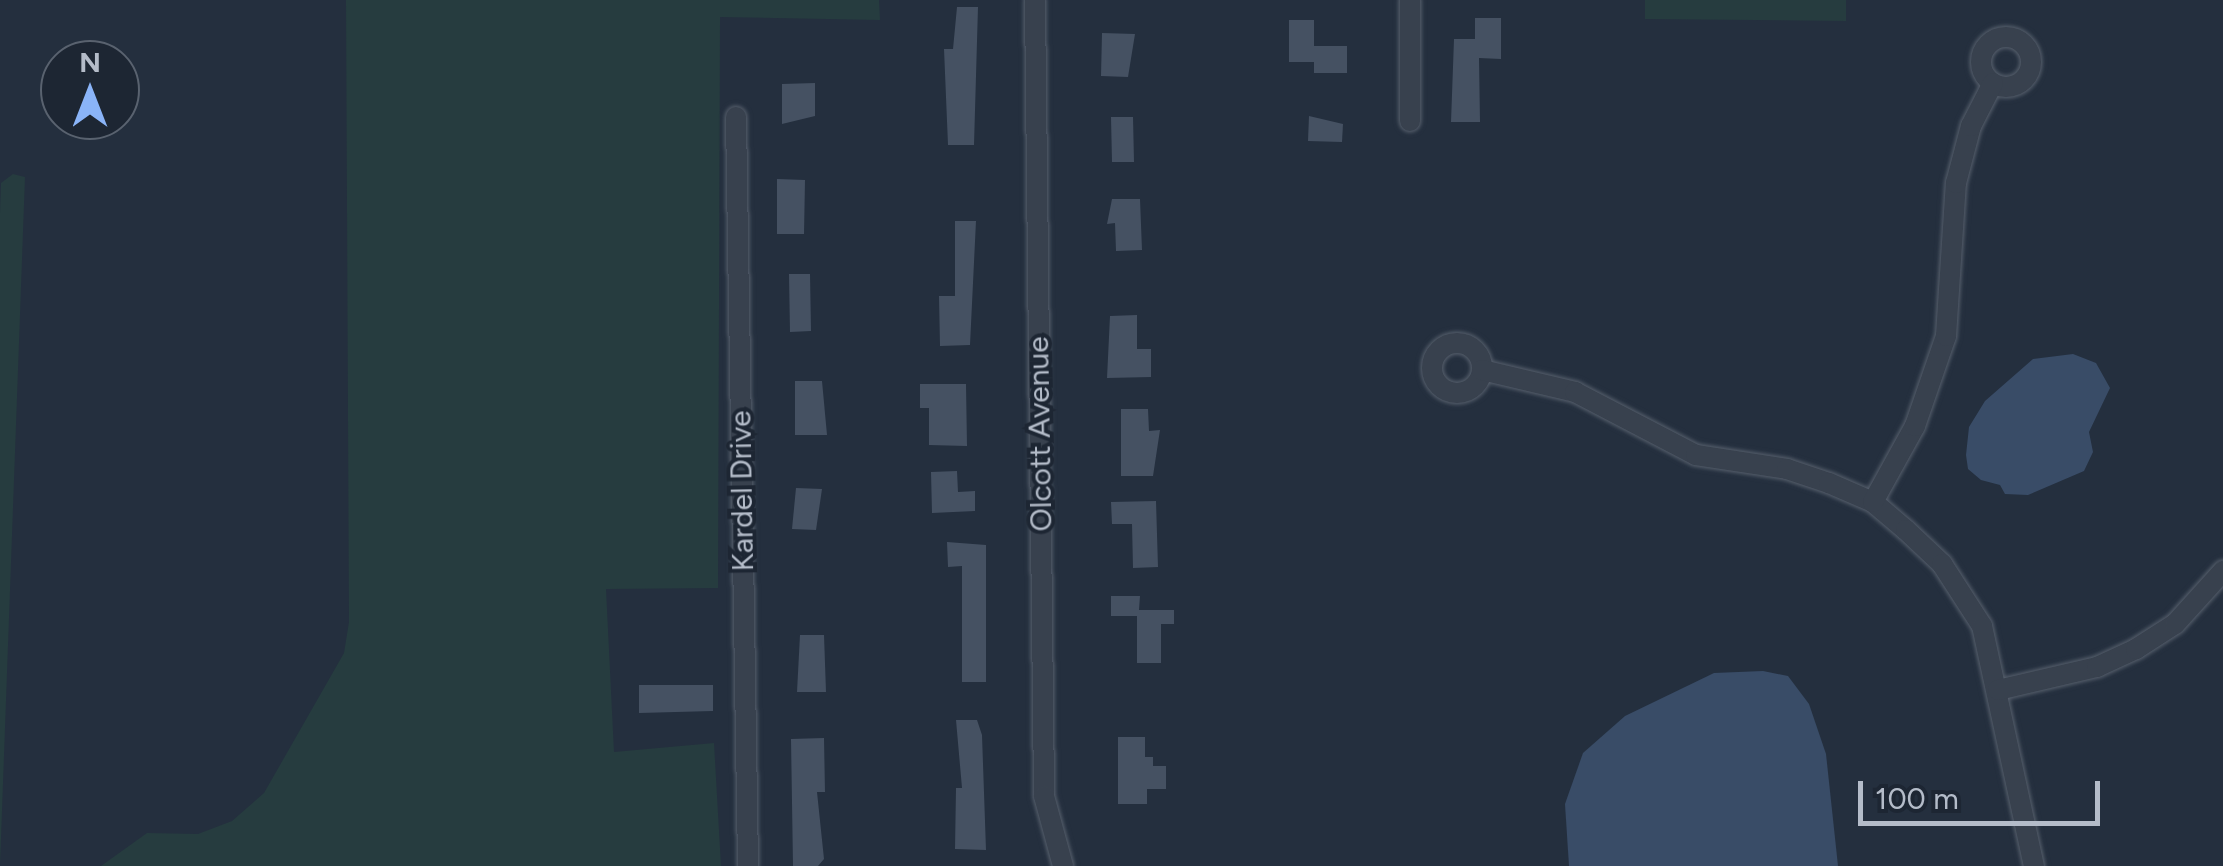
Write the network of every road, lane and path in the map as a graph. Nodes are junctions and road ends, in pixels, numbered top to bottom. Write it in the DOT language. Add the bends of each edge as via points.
graph roads {
  1 [pos="1035,0"];
  2 [pos="1410,0"];
  3 [pos="1993,84"];
  4 [pos="736,117"];
  5 [pos="1410,121"];
  6 [pos="1482,370"];
  7 [pos="1874,502"];
  8 [pos="2223,571"];
  9 [pos="1998,690"];
  10 [pos="748,866"];
  11 [pos="1063,866"];
  12 [pos="2034,866"];
  1 -- 11 [label="street, Olcott Avenue" via="1044,796"];
  2 -- 5 [label="street"];
  3 -- 7 [label="street" via="1971,126 1956,183 1946,336 1916,426"];
  4 -- 10 [label="street, Kardel Drive"];
  6 -- 7 [label="street" via="1574,392 1696,455 1787,469"];
  7 -- 9 [label="street" via="1942,564 1964,594 1982,626"];
  8 -- 9 [label="street" via="2175,624 2136,648 2097,667"];
  9 -- 12 [label="street"];
}
